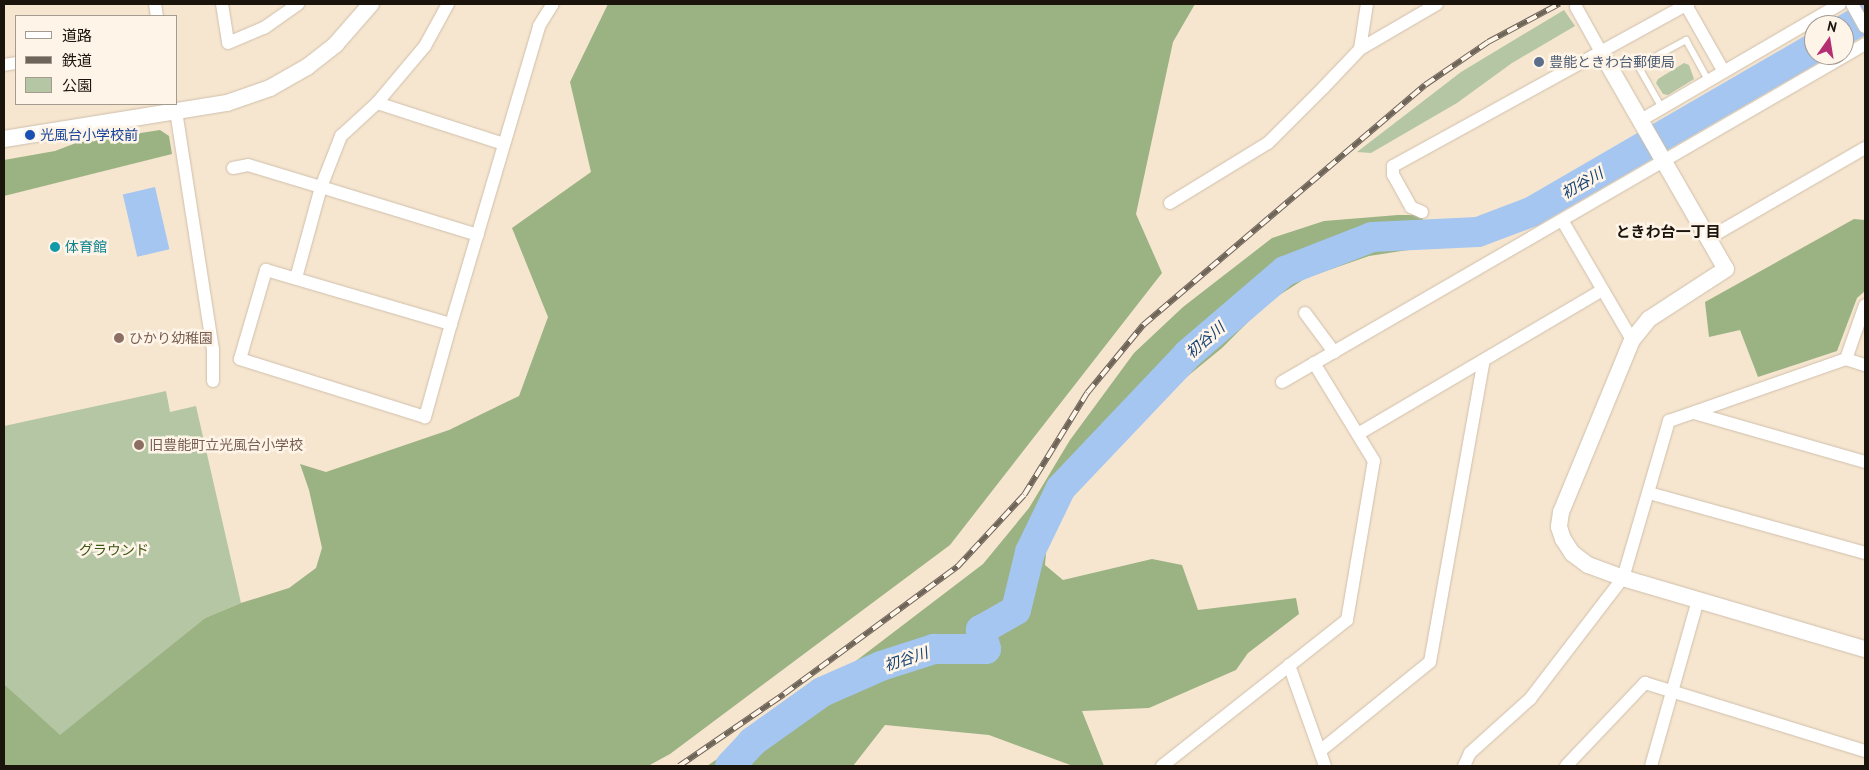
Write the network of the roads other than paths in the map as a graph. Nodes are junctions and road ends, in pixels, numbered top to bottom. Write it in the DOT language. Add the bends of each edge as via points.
graph roads {
  1 [pos="222,4"];
  2 [pos="298,4"];
  3 [pos="371,4"];
  4 [pos="448,4"];
  5 [pos="553,4"];
  6 [pos="1367,4"];
  7 [pos="1436,4"];
  8 [pos="1687,4"];
  9 [pos="1840,4"];
  10 [pos="1852,4"];
  11 [pos="1576,7"];
  12 [pos="1865,27"];
  13 [pos="1865,44"];
  14 [pos="1360,49"];
  15 [pos="1602,52"];
  16 [pos="1723,70"];
  17 [pos="1708,80"];
  18 [pos="377,104"];
  19 [pos="1662,108"];
  20 [pos="176,111"];
  21 [pos="1641,120"];
  22 [pos="4,139"];
  23 [pos="504,144"];
  24 [pos="1865,148"];
  25 [pos="1663,160"];
  26 [pos="233,168"];
  27 [pos="321,187"];
  28 [pos="1170,203"];
  29 [pos="1422,212"];
  30 [pos="1562,220"];
  31 [pos="478,235"];
  32 [pos="1709,238"];
  33 [pos="296,278"];
  34 [pos="1602,290"];
  35 [pos="1865,305"];
  36 [pos="1305,313"];
  37 [pos="451,324"];
  38 [pos="1632,340"];
  39 [pos="1334,352"];
  40 [pos="1846,359"];
  41 [pos="1314,363"];
  42 [pos="1483,363"];
  43 [pos="1865,366"];
  44 [pos="213,381"];
  45 [pos="1282,382"];
  46 [pos="1694,413"];
  47 [pos="1358,434"];
  48 [pos="1865,462"];
  49 [pos="1649,493"];
  50 [pos="1865,553"];
  51 [pos="1623,578"];
  52 [pos="1698,600"];
  53 [pos="1865,649"];
  54 [pos="1289,664"];
  55 [pos="1672,691"];
  56 [pos="1320,751"];
  57 [pos="1865,751"];
  58 [pos="1162,766"];
  59 [pos="1325,766"];
  60 [pos="1464,766"];
  61 [pos="1566,766"];
  62 [pos="1651,766"];
  1 -- 2 [label="street" via="228,43 264,28"];
  3 -- 20 [label="street" via="336,44 307,67 270,88 227,103"];
  4 -- 18 [label="street" via="425,46"];
  5 -- 23 [label="street" via="539,26"];
  6 -- 14 [label="street"];
  7 -- 14 [label="street"];
  8 -- 15 [label="street"];
  8 -- 16 [label="street"];
  9 -- 16 [label="street"];
  10 -- 12 [label="street"];
  11 -- 15 [label="street"];
  13 -- 25 [label="street"];
  14 -- 28 [label="street" via="1268,143"];
  15 -- 21 [label="street"];
  15 -- 29 [label="street" via="1393,166 1393,176 1410,207"];
  16 -- 17 [label="street"];
  17 -- 19 [label="street"];
  17 -- 19 [label="lane" via="1686,40 1638,66"];
  18 -- 23 [label="street"];
  18 -- 27 [label="street" via="341,136"];
  19 -- 21 [label="street"];
  20 -- 22 [label="street"];
  20 -- 44 [label="street" via="213,348"];
  21 -- 25 [label="street"];
  23 -- 31 [label="street"];
  24 -- 32 [label="street"];
  25 -- 30 [label="street"];
  25 -- 32 [label="street"];
  26 -- 27 [label="street" via="248,165"];
  27 -- 31 [label="street"];
  27 -- 33 [label="street"];
  30 -- 34 [label="street"];
  30 -- 39 [label="street"];
  31 -- 37 [label="street"];
  32 -- 38 [label="street" via="1726,269 1649,319"];
  33 -- 37 [label="street"];
  33 -- 37 [label="street" via="266,270 240,359 425,417"];
  34 -- 38 [label="street"];
  34 -- 42 [label="street"];
  35 -- 40 [label="street"];
  36 -- 39 [label="street"];
  38 -- 51 [label="street" via="1561,512 1559,527 1572,553 1588,565"];
  39 -- 41 [label="street"];
  40 -- 43 [label="street"];
  40 -- 46 [label="street"];
  41 -- 45 [label="street"];
  41 -- 47 [label="street"];
  42 -- 47 [label="street"];
  42 -- 56 [label="street" via="1430,662"];
  46 -- 48 [label="street"];
  46 -- 49 [label="street" via="1669,422"];
  47 -- 54 [label="street" via="1374,461 1347,620"];
  49 -- 50 [label="street"];
  49 -- 51 [label="street"];
  51 -- 52 [label="street"];
  51 -- 60 [label="street" via="1530,699 1470,753"];
  52 -- 53 [label="street"];
  52 -- 55 [label="street"];
  54 -- 56 [label="street"];
  54 -- 58 [label="street"];
  55 -- 57 [label="street"];
  55 -- 61 [label="street" via="1645,683"];
  55 -- 62 [label="street"];
  56 -- 59 [label="street"];
}
